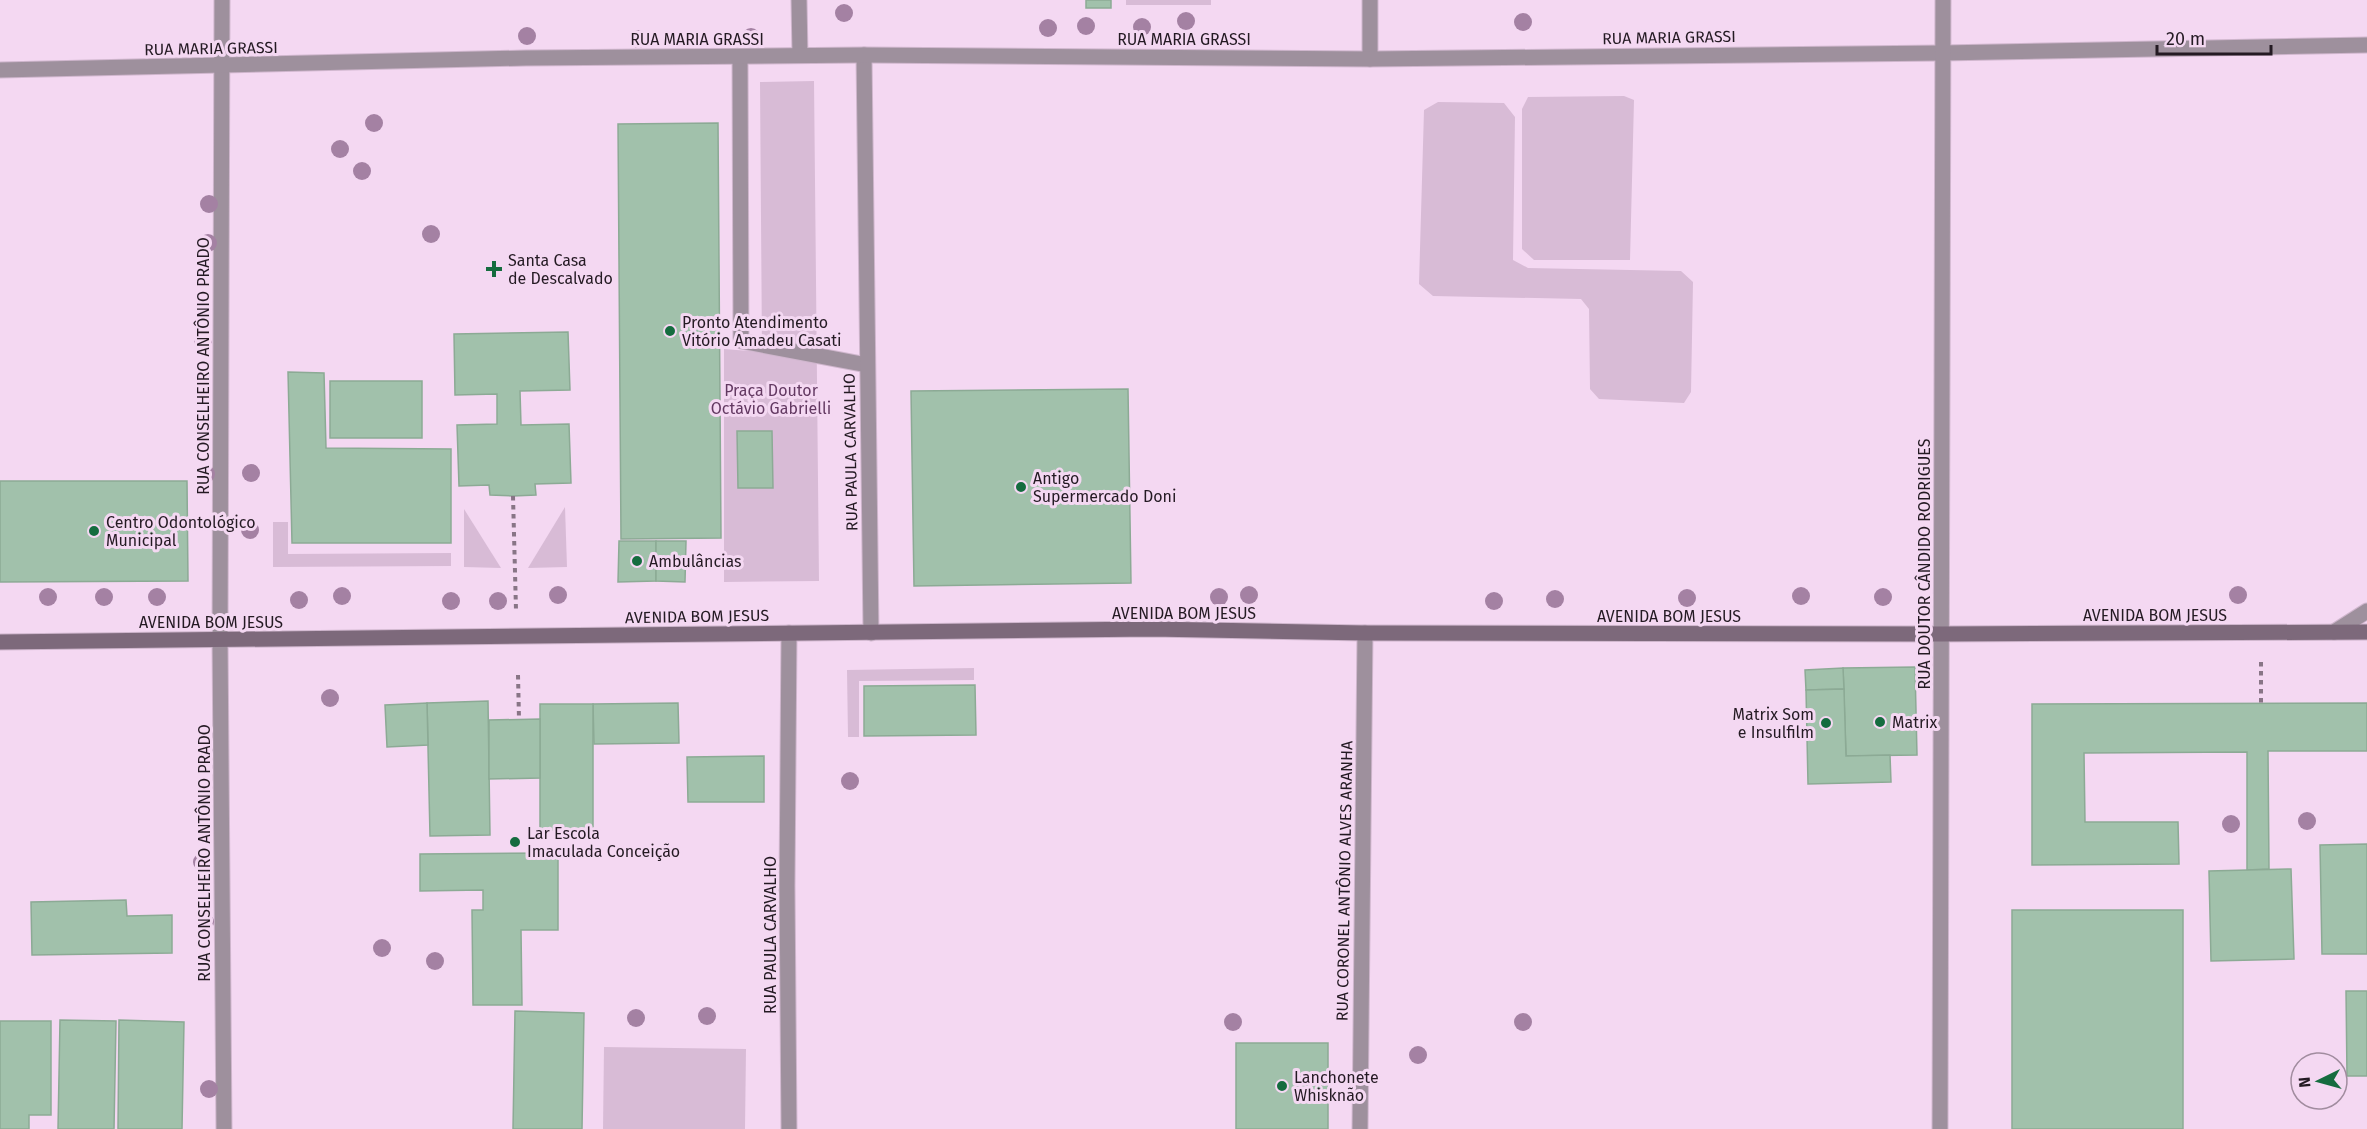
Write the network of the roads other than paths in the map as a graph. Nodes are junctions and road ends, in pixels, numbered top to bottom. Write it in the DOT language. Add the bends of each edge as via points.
graph roads {
  1 [pos="222,0"];
  2 [pos="799,0"];
  3 [pos="1370,0"];
  4 [pos="1944,0"];
  5 [pos="2367,45"];
  6 [pos="1942,53"];
  7 [pos="864,55"];
  8 [pos="800,56"];
  9 [pos="740,57"];
  10 [pos="1370,58"];
  11 [pos="223,66"];
  12 [pos="0,70"];
  13 [pos="867,364"];
  14 [pos="2367,611"];
  15 [pos="2334,632"];
  16 [pos="2367,632"];
  17 [pos="789,633"];
  18 [pos="871,633"];
  19 [pos="1365,633"];
  20 [pos="1942,634"];
  21 [pos="220,640"];
  22 [pos="0,642"];
  23 [pos="224,1129"];
  24 [pos="789,1129"];
  25 [pos="1360,1129"];
  26 [pos="1940,1129"];
  1 -- 11 [label="street, RUA CONSELHEIRO ANTÔNIO PRADO"];
  2 -- 8 [label="street"];
  3 -- 10 [label="street"];
  4 -- 6 [label="street, RUA DOUTOR CÂNDIDO RODRIGUES"];
  5 -- 6 [label="street, RUA MARIA GRASSI"];
  6 -- 10 [label="street, RUA MARIA GRASSI"];
  6 -- 20 [label="street, RUA DOUTOR CÂNDIDO RODRIGUES"];
  7 -- 8 [label="street, RUA MARIA GRASSI"];
  7 -- 10 [label="street, RUA MARIA GRASSI"];
  7 -- 13 [label="street, RUA PAULA CARVALHO"];
  8 -- 9 [label="street, RUA MARIA GRASSI"];
  9 -- 11 [label="street, RUA MARIA GRASSI"];
  9 -- 13 [label="street" via="741,341"];
  11 -- 12 [label="street, RUA MARIA GRASSI"];
  11 -- 21 [label="street, RUA CONSELHEIRO ANTÔNIO PRADO"];
  13 -- 18 [label="street, RUA PAULA CARVALHO"];
  14 -- 15 [label="street"];
  15 -- 16 [label="street, AVENIDA BOM JESUS"];
  15 -- 20 [label="street, AVENIDA BOM JESUS"];
  17 -- 18 [label="street, AVENIDA BOM JESUS"];
  17 -- 21 [label="street, AVENIDA BOM JESUS"];
  17 -- 24 [label="street, RUA PAULA CARVALHO"];
  18 -- 19 [label="street, AVENIDA BOM JESUS" via="1152,629"];
  19 -- 20 [label="street, AVENIDA BOM JESUS"];
  19 -- 25 [label="street, RUA CORONEL ANTÔNIO ALVES ARANHA"];
  20 -- 26 [label="street, RUA DOUTOR CÂNDIDO RODRIGUES"];
  21 -- 22 [label="street, AVENIDA BOM JESUS"];
  21 -- 23 [label="street, RUA CONSELHEIRO ANTÔNIO PRADO"];
}
